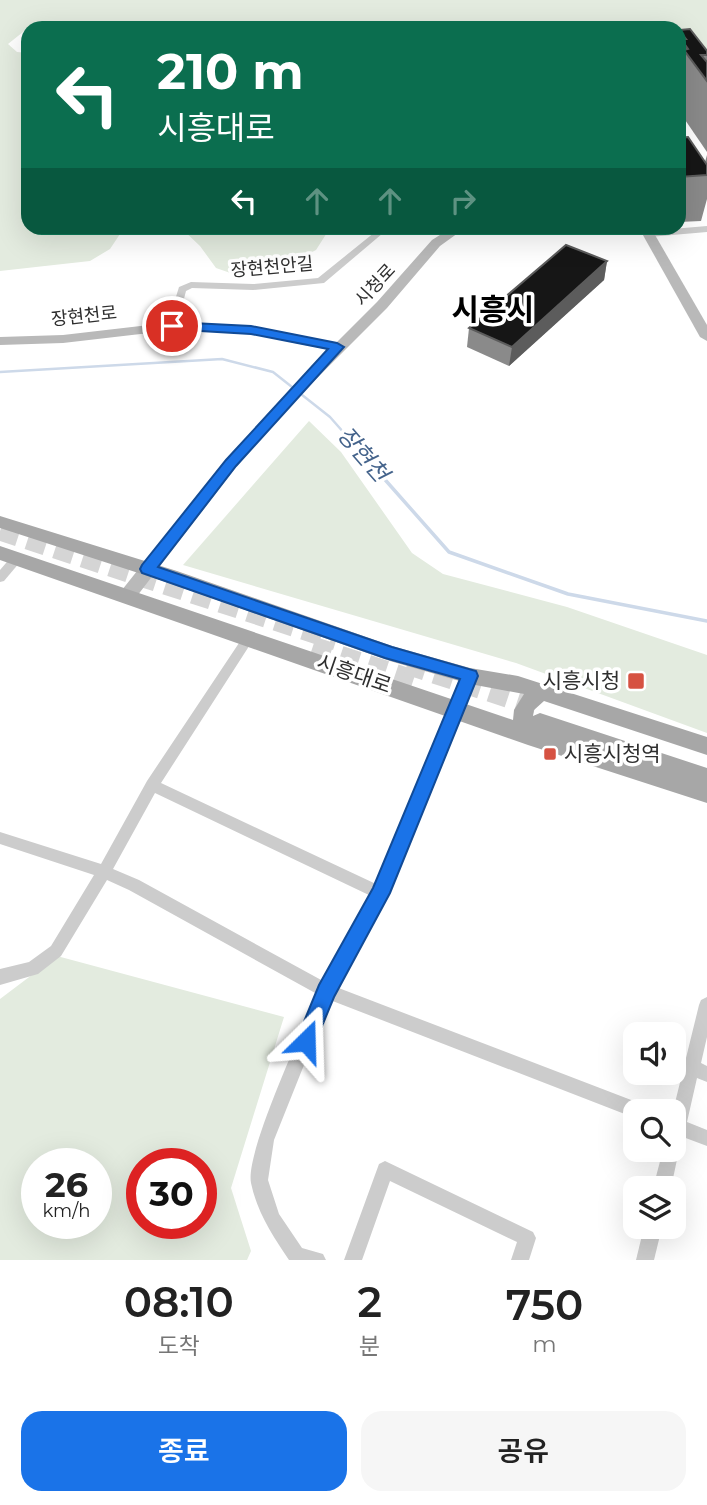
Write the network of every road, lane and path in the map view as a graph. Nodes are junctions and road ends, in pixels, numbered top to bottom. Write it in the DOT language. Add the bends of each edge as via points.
graph roads {
  1 [pos="707,229"];
  2 [pos="686,230"];
  3 [pos="376,235"];
  4 [pos="448,235"];
  5 [pos="650,235"];
  6 [pos="702,318"];
  7 [pos="172,326"];
  8 [pos="707,337"];
  9 [pos="0,341"];
  10 [pos="337,347"];
  11 [pos="0,522"];
  12 [pos="8,556"];
  13 [pos="148,569"];
  14 [pos="0,578"];
  15 [pos="128,595"];
  16 [pos="249,637"];
  17 [pos="390,653"];
  18 [pos="470,676"];
  19 [pos="374,681"];
  20 [pos="455,710"];
  21 [pos="538,715"];
  22 [pos="707,746"];
  23 [pos="707,764"];
  24 [pos="707,776"];
  25 [pos="152,785"];
  26 [pos="707,794"];
  27 [pos="0,838"];
  28 [pos="104,872"];
  29 [pos="380,893"];
  30 [pos="0,977"];
  31 [pos="326,992"];
  32 [pos="707,1005"];
  33 [pos="699,1071"];
  34 [pos="686,1103"];
  35 [pos="623,1105"];
  36 [pos="686,1133"];
  37 [pos="707,1139"];
  38 [pos="650,1239"];
  39 [pos="317,1260"];
  40 [pos="353,1260"];
  41 [pos="520,1260"];
  42 [pos="645,1260"];
  1 -- 2 [label="street"];
  3 -- 7 [label="street, 장현천안길" via="321,281 182,289"];
  4 -- 10 [label="street, 시청로"];
  5 -- 6 [label="street"];
  6 -- 8 [label="street"];
  7 -- 9 [label="street, 장현천로"];
  7 -- 10 [label="street, 장현천로" via="251,330"];
  10 -- 13 [label="street, 시청로" via="231,463"];
  11 -- 13 [label="main road, 시흥대로"];
  12 -- 14 [label="street"];
  12 -- 15 [label="main road, 시흥대로"];
  13 -- 15 [label="street, 시청로"];
  13 -- 17 [label="main road, 시흥대로"];
  15 -- 16 [label="main road, 시흥대로"];
  16 -- 19 [label="main road, 시흥대로"];
  16 -- 25 [label="street"];
  17 -- 18 [label="main road, 시흥대로"];
  17 -- 19 [label="main road" via="393,669"];
  18 -- 20 [label="street"];
  18 -- 21 [label="main road, 시흥대로" via="517,684"];
  19 -- 20 [label="main road, 시흥대로"];
  20 -- 21 [label="main road, 시흥대로"];
  20 -- 29 [label="street"];
  21 -- 22 [label="main road, 시흥대로"];
  21 -- 23 [label="main road, 시흥대로"];
  21 -- 24 [label="main road, 시흥대로"];
  21 -- 26 [label="main road, 시흥대로"];
  25 -- 28 [label="street"];
  25 -- 29 [label="street"];
  27 -- 28 [label="street"];
  28 -- 30 [label="street" via="56,951 33,969"];
  28 -- 31 [label="street"];
  29 -- 31 [label="street"];
  31 -- 35 [label="street"];
  31 -- 39 [label="street" via="266,1140 259,1180 272,1219 298,1256"];
  32 -- 33 [label="street"];
  33 -- 34 [label="street"];
  36 -- 37 [label="street"];
  38 -- 42 [label="street"];
  40 -- 41 [label="street" via="386,1170 527,1238"];
}
